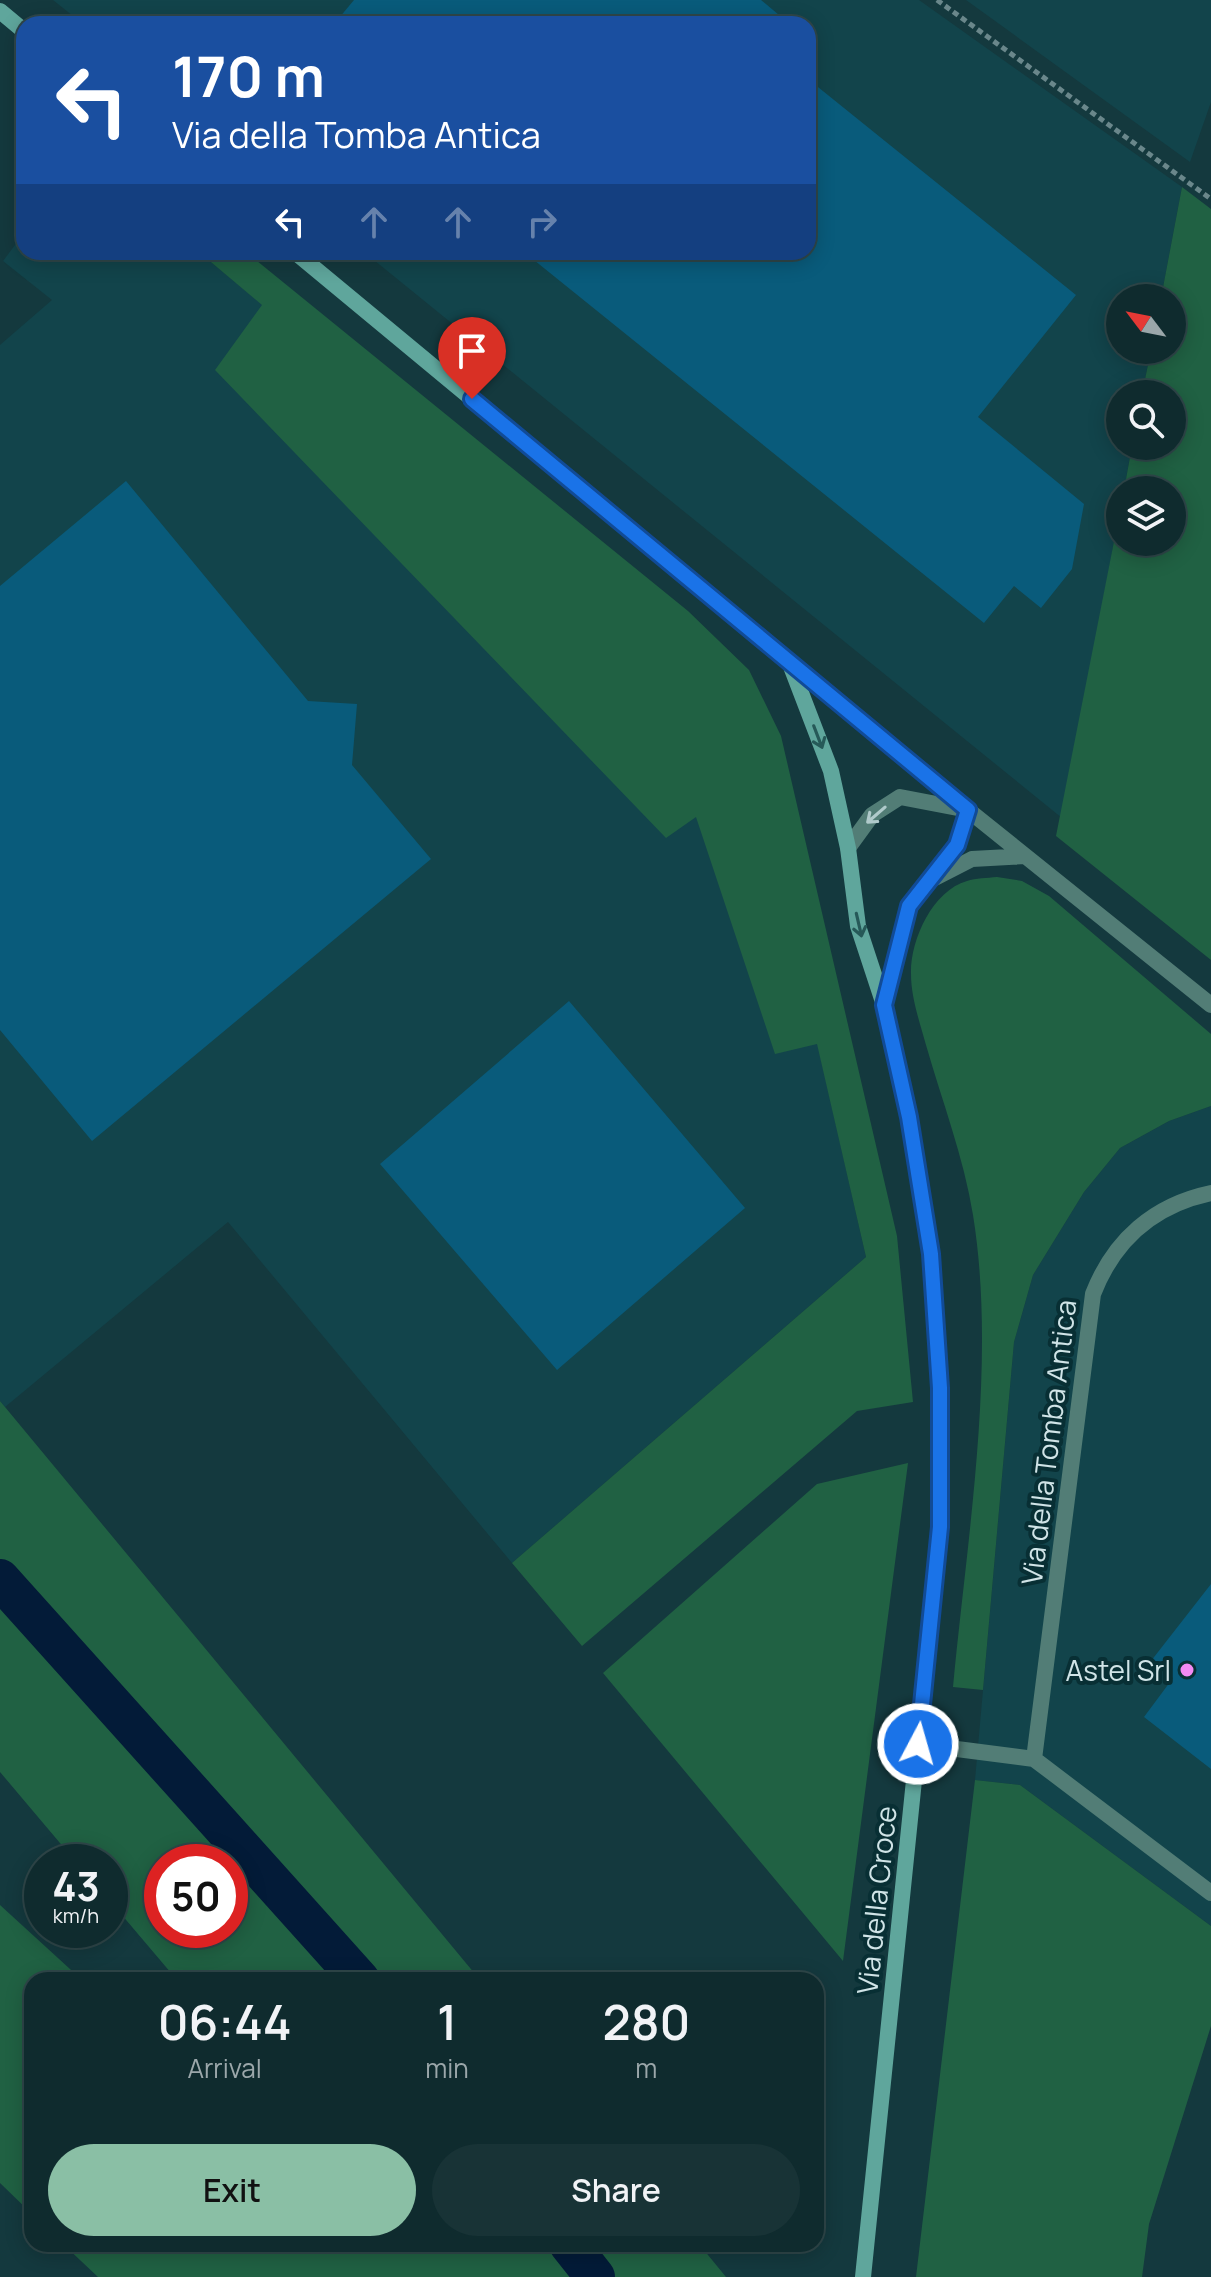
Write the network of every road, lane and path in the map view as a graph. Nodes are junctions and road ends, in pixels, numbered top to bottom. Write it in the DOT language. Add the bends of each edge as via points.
graph roads {
  1 [pos="937,0"];
  2 [pos="0,11"];
  3 [pos="16,24"];
  4 [pos="1211,199"];
  5 [pos="305,260"];
  6 [pos="790,664"];
  7 [pos="968,810"];
  8 [pos="848,848"];
  9 [pos="1025,856"];
  10 [pos="933,879"];
  11 [pos="884,1005"];
  12 [pos="1211,1005"];
  13 [pos="1211,1193"];
  14 [pos="918,1744"];
  15 [pos="1034,1759"];
  16 [pos="1211,1893"];
  17 [pos="863,2277"];
  1 -- 4 [label="path"];
  2 -- 3 [label="main road"];
  5 -- 6 [label="main road"];
  6 -- 7 [label="main road"];
  6 -- 8 [label="main road, Via della Croce, one-way" via="831,771"];
  7 -- 8 [label="street, one-way" via="900,797 872,815"];
  7 -- 9 [label="street"];
  7 -- 10 [label="main road, Via della Croce" via="957,845"];
  8 -- 11 [label="main road, Via della Croce, one-way" via="858,926"];
  9 -- 10 [label="street, Via della Croce" via="972,859"];
  9 -- 12 [label="street"];
  10 -- 11 [label="main road, Via della Croce" via="909,906"];
  11 -- 14 [label="main road, Via della Croce" via="931,1254 940,1388 940,1527"];
  13 -- 15 [label="street, Via della Tomba Antica" via="1178,1201 1125,1238 1105,1263 1093,1294"];
  14 -- 15 [label="street"];
  14 -- 17 [label="main road, Via della Croce"];
  15 -- 16 [label="street"];
}
